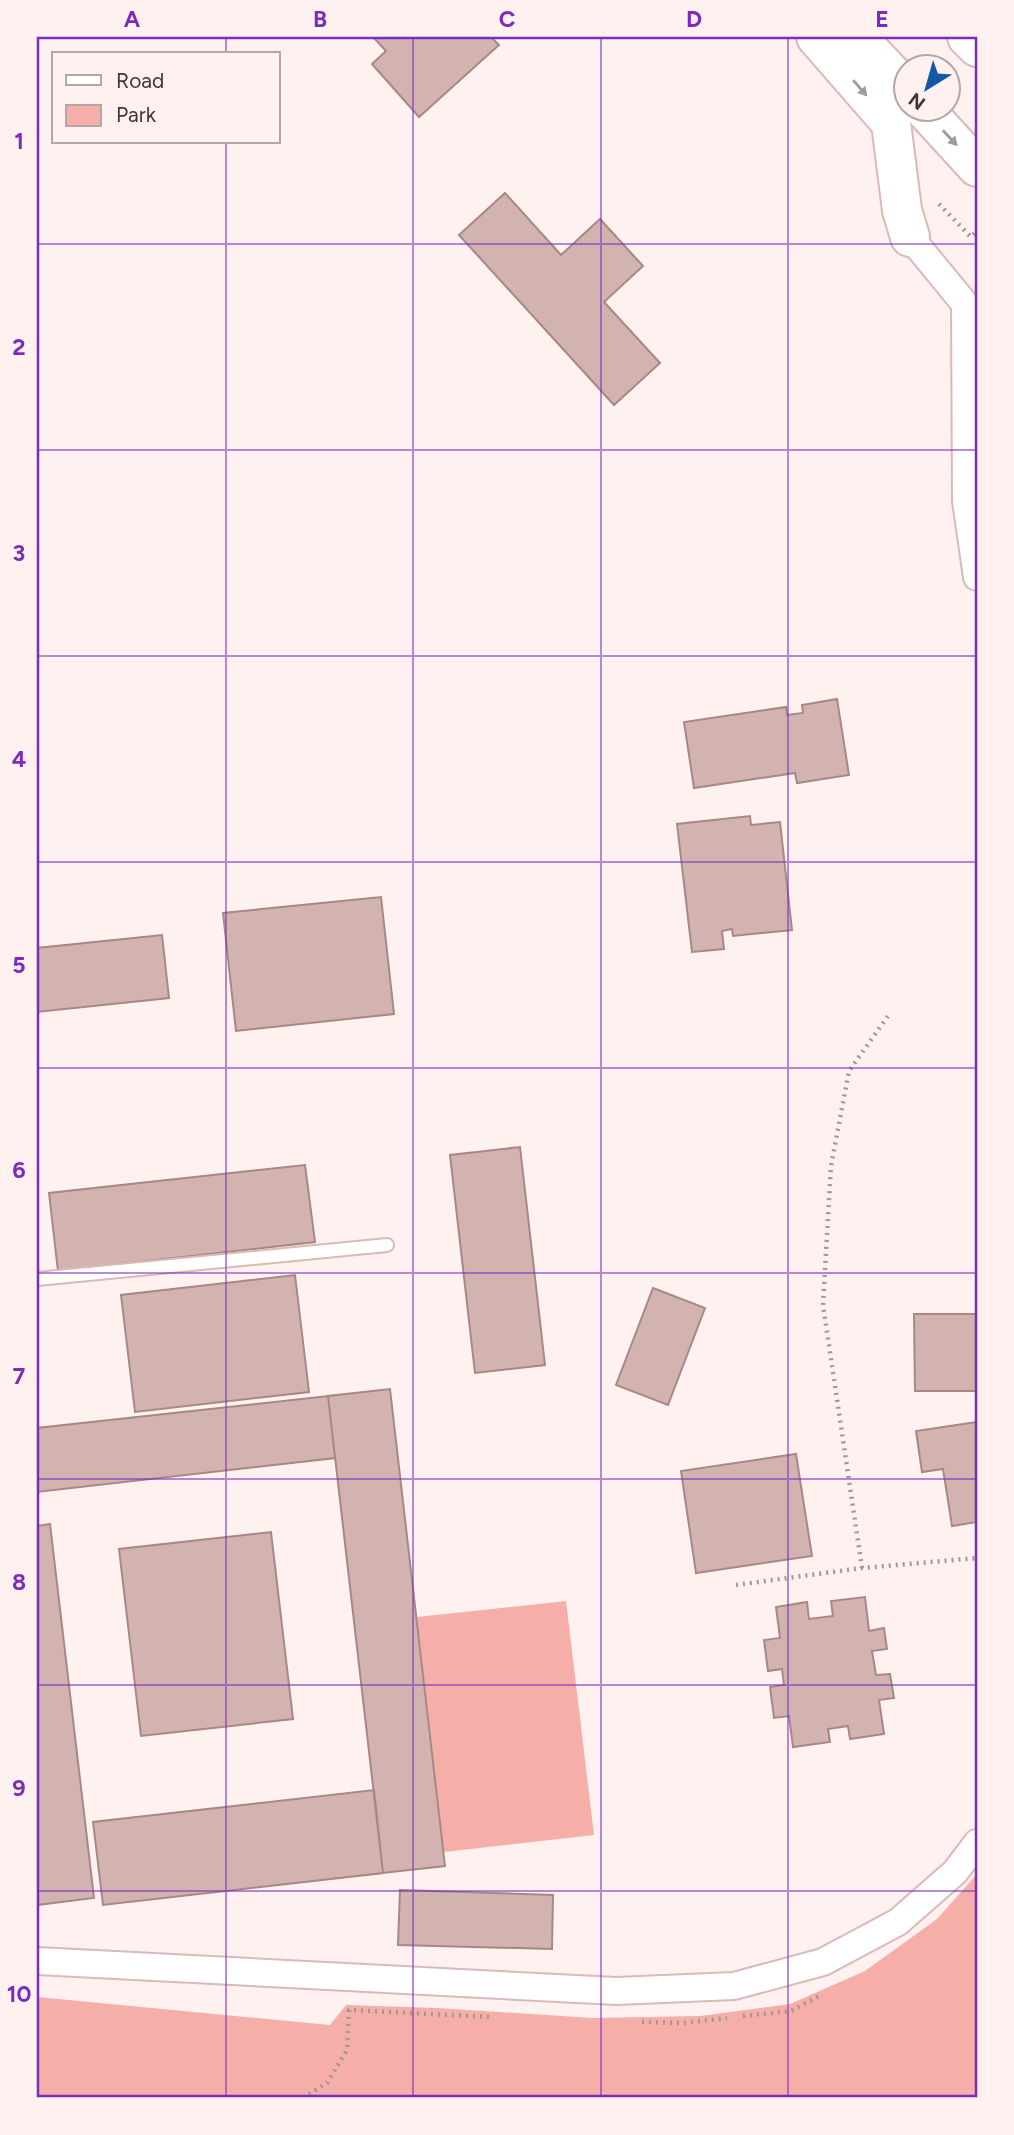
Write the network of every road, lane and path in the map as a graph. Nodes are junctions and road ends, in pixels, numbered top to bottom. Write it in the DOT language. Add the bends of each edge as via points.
graph roads {
  1 [pos="816,37"];
  2 [pos="857,37"];
  3 [pos="967,37"];
  4 [pos="977,47"];
  5 [pos="892,75"];
  6 [pos="936,122"];
  7 [pos="977,167"];
  8 [pos="938,203"];
  9 [pos="977,231"];
  10 [pos="910,237"];
  11 [pos="977,577"];
  12 [pos="888,1016"];
  13 [pos="387,1245"];
  14 [pos="37,1279"];
  15 [pos="977,1558"];
  16 [pos="862,1568"];
  17 [pos="736,1585"];
  18 [pos="977,1843"];
  19 [pos="37,1961"];
  1 -- 10 [label="highway, one-way" via="891,123"];
  2 -- 5 [label="highway"];
  3 -- 4 [label="highway"];
  6 -- 7 [label="highway, one-way"];
  8 -- 9 [label="path" via="971,237"];
  10 -- 11 [label="street" via="965,304 966,502"];
  12 -- 16 [label="path" via="849,1071 831,1166 823,1305"];
  13 -- 14 [label="lane"];
  15 -- 16 [label="path"];
  16 -- 17 [label="path"];
  18 -- 19 [label="street" via="955,1872 898,1922 823,1962 734,1986 616,1991"];
}
